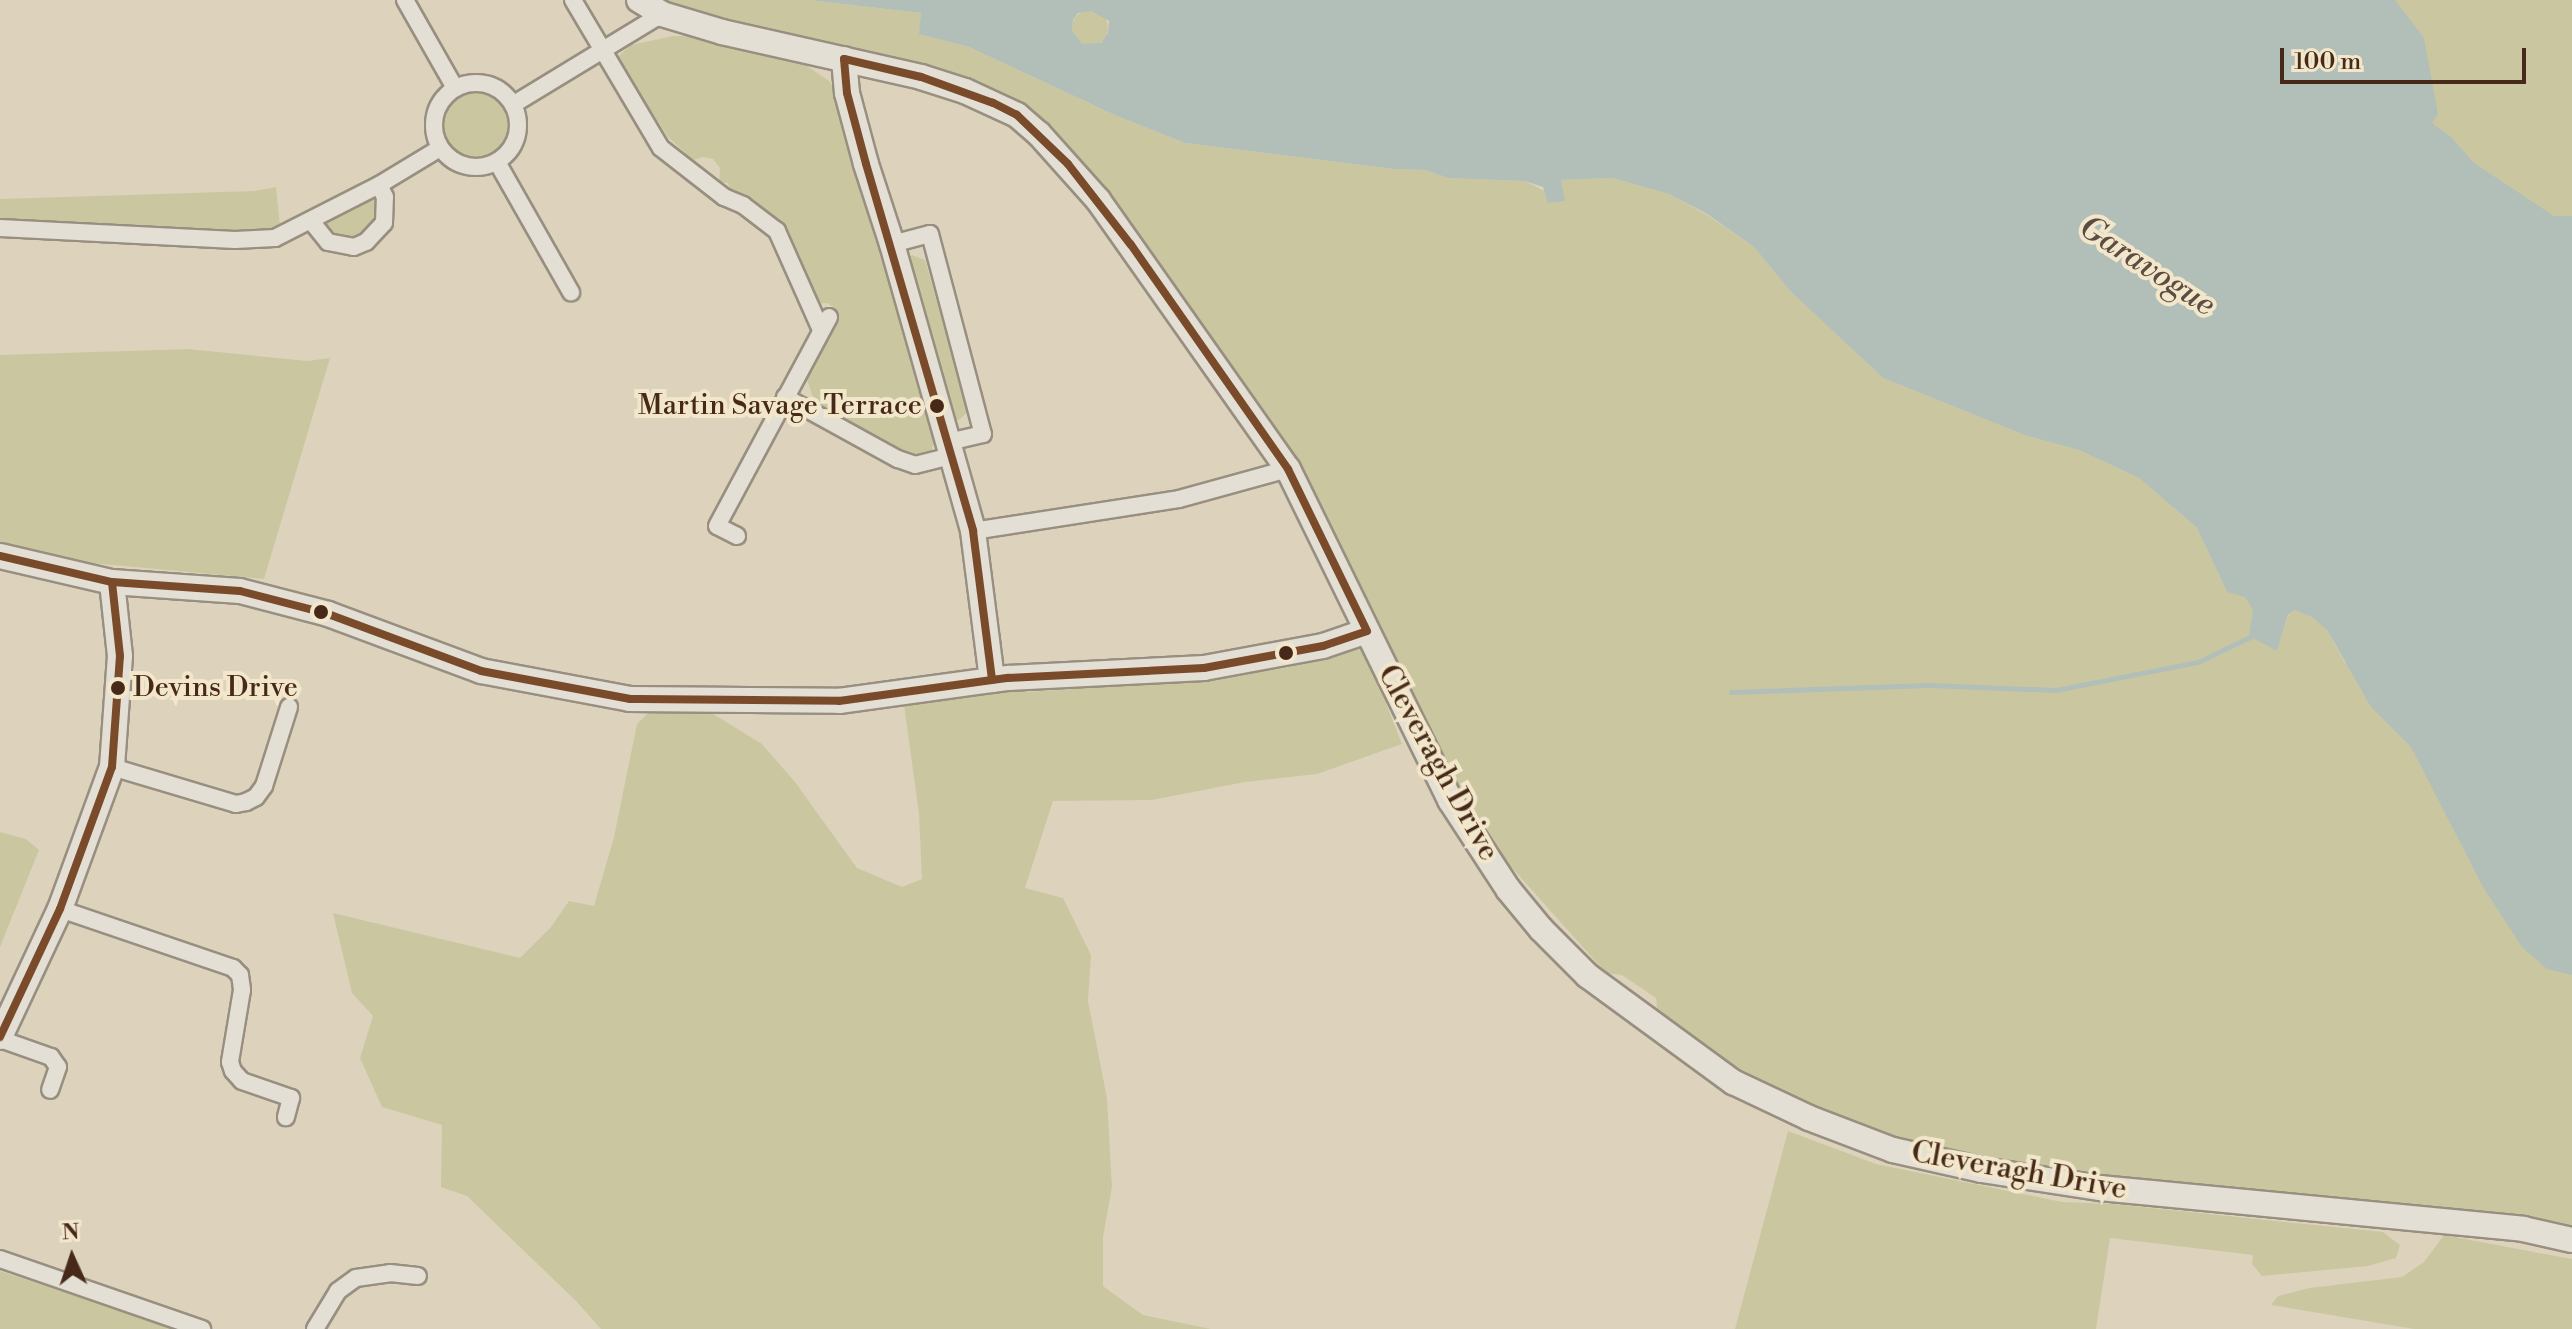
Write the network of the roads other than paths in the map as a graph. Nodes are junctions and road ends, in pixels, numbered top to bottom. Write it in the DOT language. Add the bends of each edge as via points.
graph roads {
  1 [pos="405,0"];
  2 [pos="573,0"];
  3 [pos="639,0"];
  4 [pos="662,14"];
  5 [pos="601,52"];
  6 [pos="844,59"];
  7 [pos="455,88"];
  8 [pos="514,104"];
  9 [pos="440,148"];
  10 [pos="497,162"];
  11 [pos="379,185"];
  12 [pos="311,221"];
  13 [pos="0,228"];
  14 [pos="892,244"];
  15 [pos="571,292"];
  16 [pos="785,397"];
  17 [pos="950,449"];
  18 [pos="1288,469"];
  19 [pos="973,531"];
  20 [pos="737,536"];
  21 [pos="0,556"];
  22 [pos="112,582"];
  23 [pos="1367,631"];
  24 [pos="992,680"];
  25 [pos="289,707"];
  26 [pos="112,767"];
  27 [pos="60,909"];
  28 [pos="0,1038"];
  29 [pos="50,1090"];
  30 [pos="286,1117"];
  31 [pos="2572,1240"];
  32 [pos="0,1259"];
  33 [pos="418,1276"];
  34 [pos="202,1329"];
  35 [pos="315,1329"];
  1 -- 7 [label="street"];
  2 -- 5 [label="street"];
  3 -- 4 [label="street, Cleveragh Drive"];
  4 -- 5 [label="street"];
  4 -- 6 [label="street, Cleveragh Drive"];
  5 -- 8 [label="street"];
  5 -- 16 [label="street" via="661,148 777,231 825,324"];
  6 -- 14 [label="street" via="849,103"];
  6 -- 18 [label="street, Cleveragh Drive" via="965,91 1017,115 1039,134 1098,200"];
  7 -- 8 [label="street" via="490,84"];
  7 -- 9 [label="street" via="440,102 434,119"];
  8 -- 10 [label="street" via="517,137"];
  9 -- 10 [label="street" via="464,166"];
  9 -- 11 [label="street"];
  10 -- 15 [label="street"];
  11 -- 12 [label="street"];
  11 -- 12 [label="street" via="385,197 384,223 366,242 354,247 328,242"];
  12 -- 13 [label="street" via="275,238 235,240"];
  14 -- 17 [label="street"];
  14 -- 17 [label="street" via="930,234 983,434"];
  16 -- 17 [label="street" via="915,465"];
  16 -- 20 [label="street" via="717,526"];
  17 -- 19 [label="street"];
  18 -- 19 [label="street" via="1179,499"];
  18 -- 23 [label="street, Cleveragh Drive"];
  19 -- 24 [label="street"];
  21 -- 22 [label="street"];
  22 -- 24 [label="street" via="240,591 328,614 481,671 630,699 839,701"];
  22 -- 26 [label="street" via="120,656"];
  23 -- 24 [label="street" via="1323,646 1204,668"];
  23 -- 31 [label="street, Cleveragh Drive" via="1450,800 1508,889 1588,976 1733,1082 1893,1150 1982,1170 2100,1188 2523,1229"];
  25 -- 26 [label="street" via="264,786 246,802 236,804"];
  26 -- 27 [label="street"];
  27 -- 28 [label="street"];
  27 -- 30 [label="street" via="233,968 242,990 233,1071 242,1081 291,1098"];
  28 -- 29 [label="street" via="51,1057 58,1067"];
  32 -- 34 [label="street"];
  33 -- 35 [label="street" via="356,1278 338,1291"];
}
